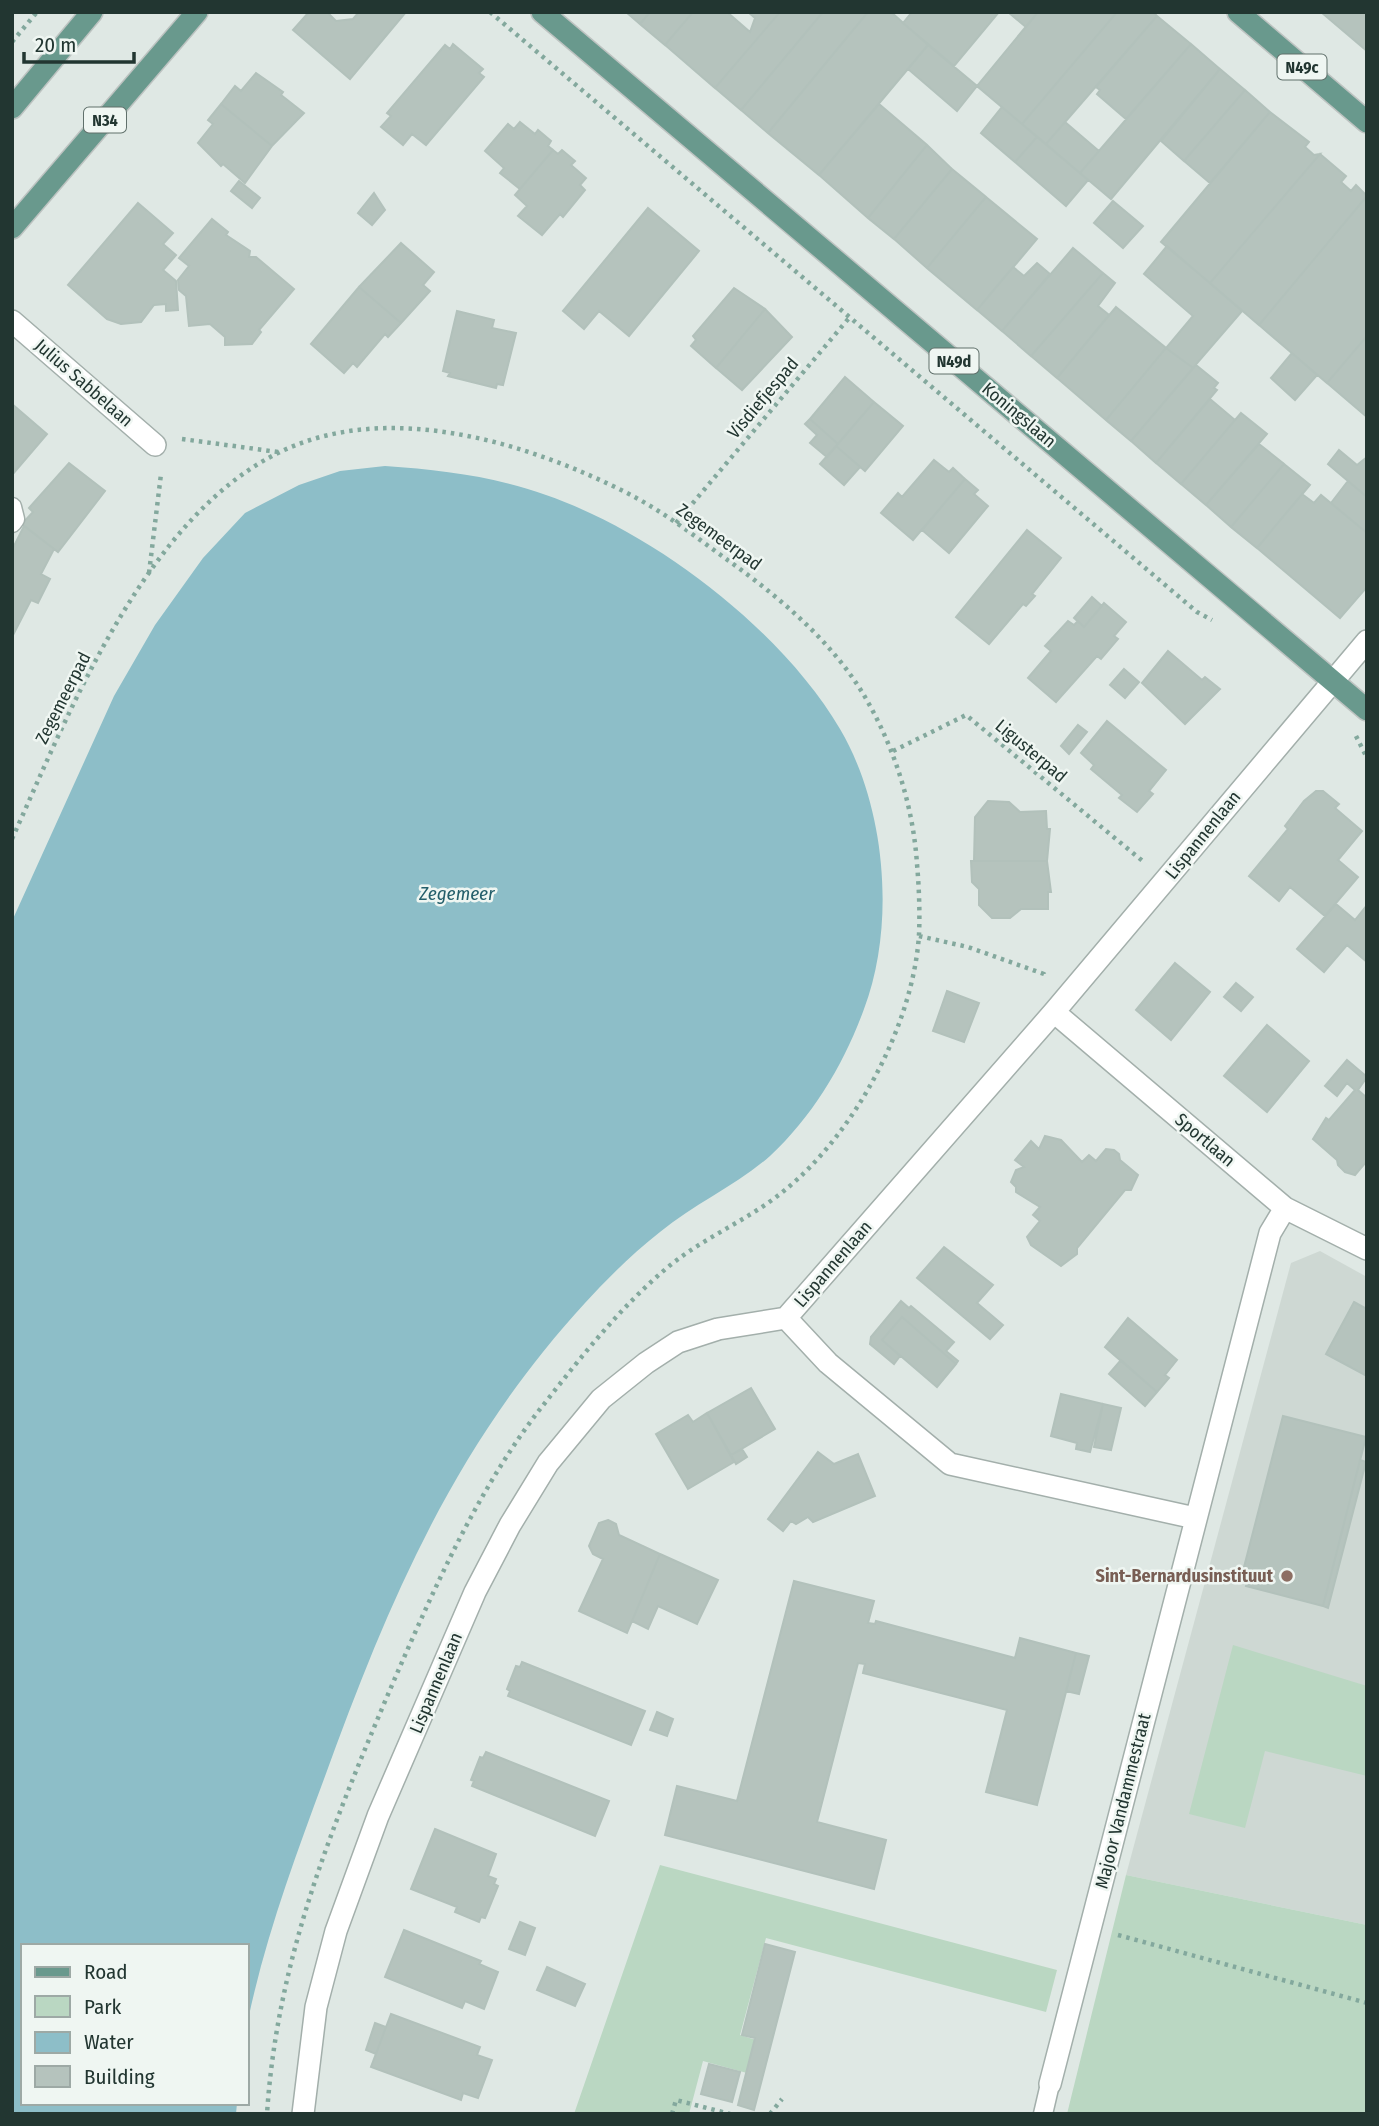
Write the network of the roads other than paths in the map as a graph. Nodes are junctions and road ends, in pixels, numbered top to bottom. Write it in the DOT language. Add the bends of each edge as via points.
graph roads {
  1 [pos="92,12"];
  2 [pos="197,12"];
  3 [pos="542,12"];
  4 [pos="1238,12"];
  5 [pos="12,108"];
  6 [pos="1367,122"];
  7 [pos="12,228"];
  8 [pos="12,321"];
  9 [pos="155,445"];
  10 [pos="12,507"];
  11 [pos="12,523"];
  12 [pos="1367,641"];
  13 [pos="1333,681"];
  14 [pos="1367,710"];
  15 [pos="1055,1012"];
  16 [pos="1285,1208"];
  17 [pos="1367,1249"];
  18 [pos="786,1318"];
  19 [pos="1195,1518"];
  20 [pos="1050,2084"];
  21 [pos="303,2114"];
  22 [pos="1043,2114"];
  1 -- 5 [label="main road"];
  2 -- 7 [label="main road, N34"];
  3 -- 13 [label="main road, Koningslaan / N49d"];
  4 -- 6 [label="main road, N49c"];
  8 -- 9 [label="street, Julius Sabbelaan"];
  10 -- 11 [label="lane"];
  12 -- 13 [label="street, Lispannenlaan"];
  13 -- 14 [label="main road, Koningslaan / N49d"];
  13 -- 15 [label="street, Lispannenlaan"];
  15 -- 16 [label="street, Sportlaan"];
  15 -- 18 [label="street, Lispannenlaan"];
  16 -- 17 [label="street, Sportlaan"];
  16 -- 19 [label="street, Majoor Vandammestraat" via="1270,1233"];
  18 -- 19 [label="street" via="828,1363 950,1464"];
  18 -- 21 [label="street, Lispannenlaan" via="718,1329 678,1342 646,1363 601,1399 548,1463 510,1524 475,1592 389,1791 336,1931 316,2007"];
  19 -- 20 [label="street, Majoor Vandammestraat"];
  20 -- 22 [label="lane"];
}
